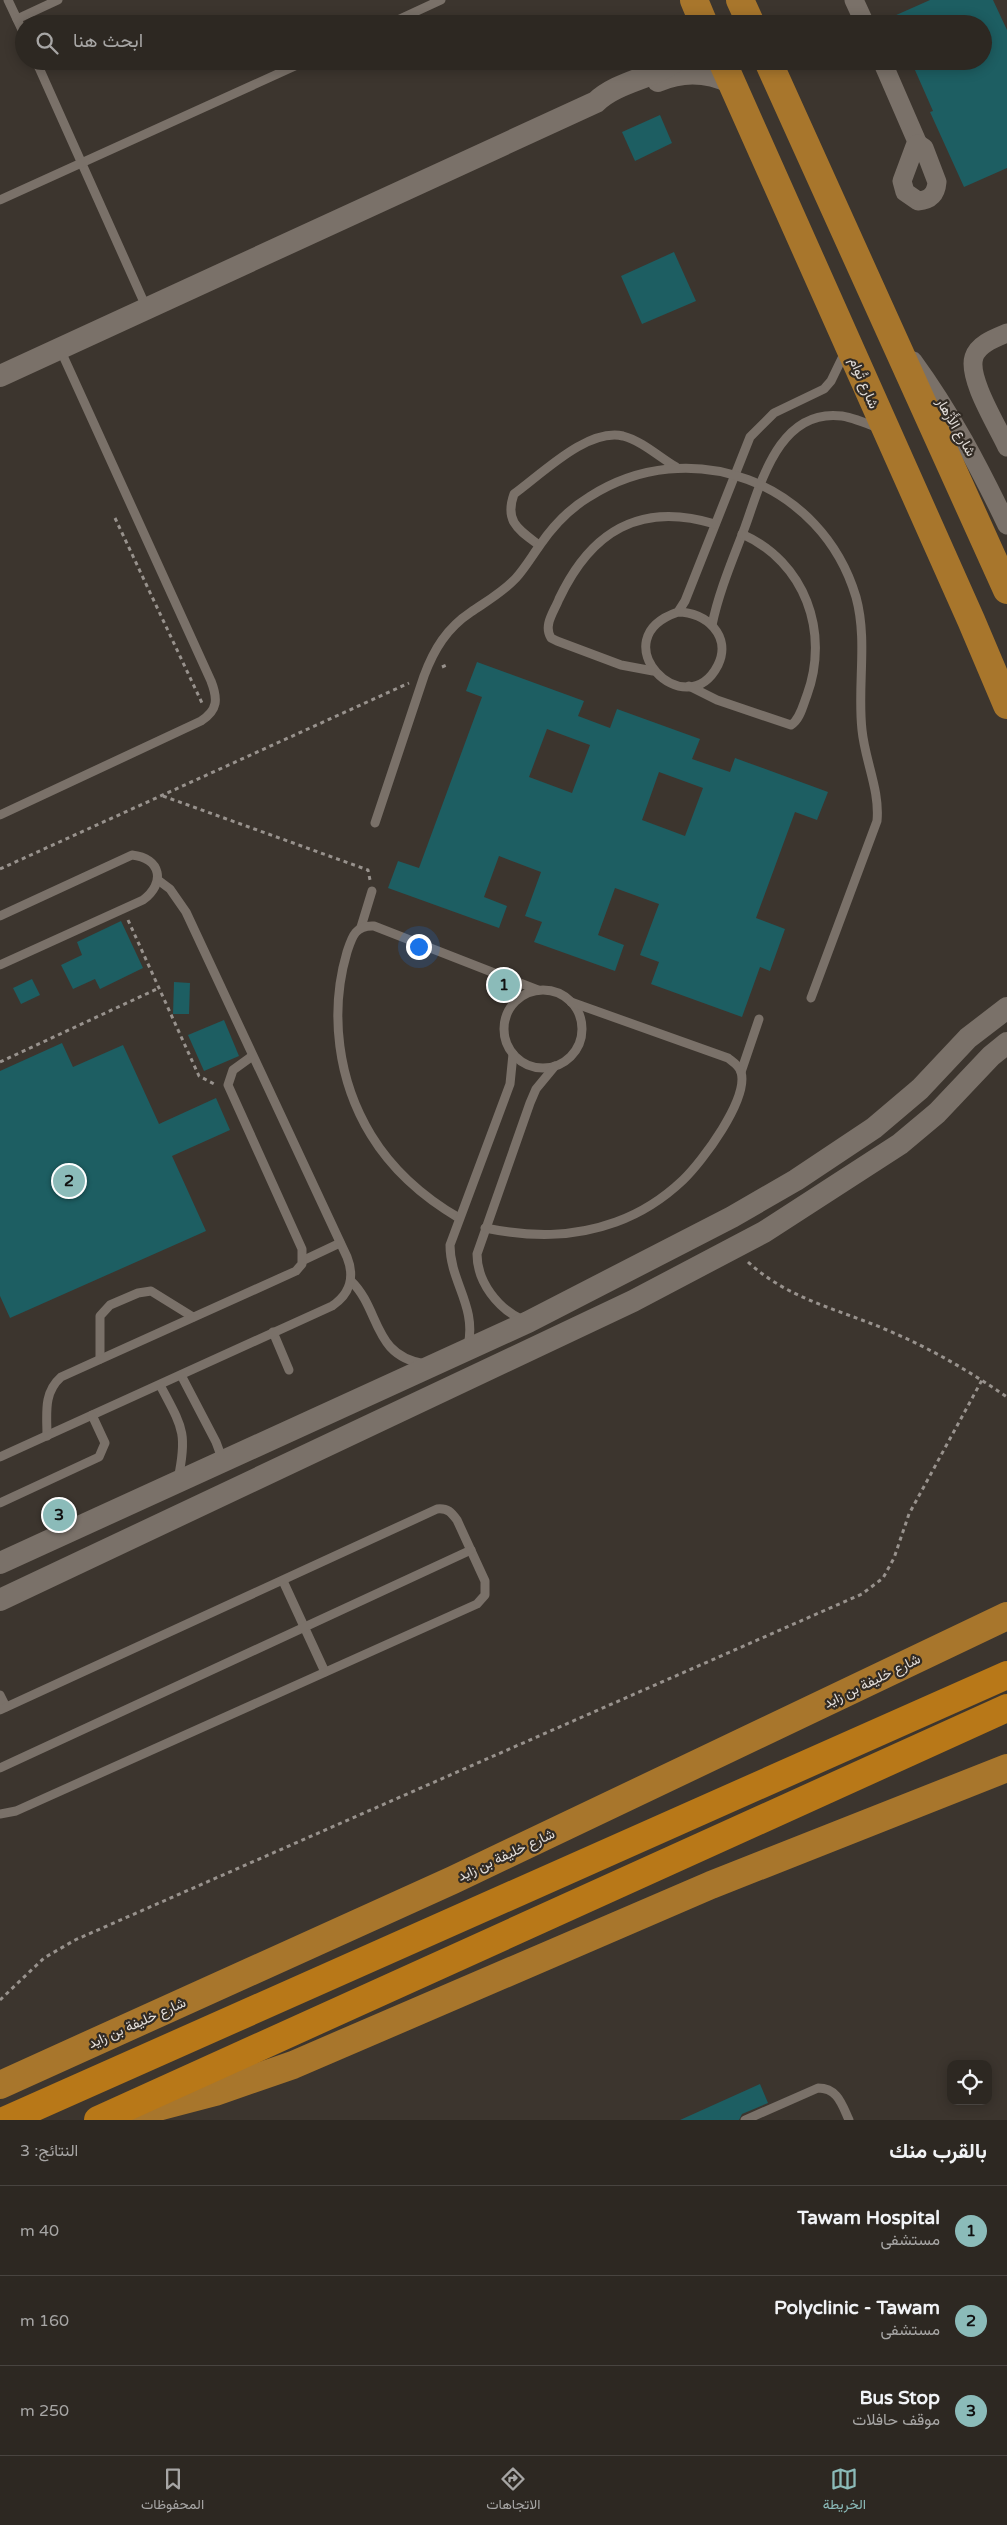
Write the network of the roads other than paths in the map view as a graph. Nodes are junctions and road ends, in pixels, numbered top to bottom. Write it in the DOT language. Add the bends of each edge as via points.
graph roads {
  1 [pos="8,0"];
  2 [pos="58,0"];
  3 [pos="441,0"];
  4 [pos="740,0"];
  5 [pos="854,0"];
  6 [pos="15,15"];
  7 [pos="26,15"];
  8 [pos="408,15"];
  9 [pos="747,15"];
  10 [pos="861,15"];
  11 [pos="40,70"];
  12 [pos="286,70"];
  13 [pos="663,70"];
  14 [pos="772,70"];
  15 [pos="886,70"];
  16 [pos="727,72"];
  17 [pos="596,102"];
  18 [pos="918,144"];
  19 [pos="82,163"];
  20 [pos="0,200"];
  21 [pos="148,309"];
  22 [pos="1007,333"];
  23 [pos="893,337"];
  24 [pos="848,345"];
  25 [pos="60,348"];
  26 [pos="0,376"];
  27 [pos="885,430"];
  28 [pos="1007,447"];
  29 [pos="676,467"];
  30 [pos="734,474"];
  31 [pos="761,485"];
  32 [pos="715,524"];
  33 [pos="1007,524"];
  34 [pos="742,534"];
  35 [pos="539,545"];
  36 [pos="1007,590"];
  37 [pos="678,612"];
  38 [pos="712,625"];
  39 [pos="653,671"];
  40 [pos="690,686"];
  41 [pos="1007,705"];
  42 [pos="0,815"];
  43 [pos="375,823"];
  44 [pos="158,880"];
  45 [pos="372,891"];
  46 [pos="0,916"];
  47 [pos="361,927"];
  48 [pos="0,965"];
  49 [pos="538,990"];
  50 [pos="811,998"];
  51 [pos="571,1002"];
  52 [pos="1007,1008"];
  53 [pos="760,1019"];
  54 [pos="1005,1043"];
  55 [pos="513,1054"];
  56 [pos="251,1057"];
  57 [pos="555,1066"];
  58 [pos="741,1072"];
  59 [pos="459,1218"];
  60 [pos="485,1228"];
  61 [pos="340,1243"];
  62 [pos="304,1260"];
  63 [pos="351,1281"];
  64 [pos="193,1317"];
  65 [pos="528,1322"];
  66 [pos="273,1332"];
  67 [pos="467,1350"];
  68 [pos="100,1359"];
  69 [pos="435,1365"];
  70 [pos="289,1370"];
  71 [pos="181,1375"];
  72 [pos="160,1385"];
  73 [pos="92,1415"];
  74 [pos="46,1436"];
  75 [pos="0,1457"];
  76 [pos="223,1462"];
  77 [pos="177,1483"];
  78 [pos="0,1503"];
  79 [pos="170,1519"];
  80 [pos="471,1550"];
  81 [pos="0,1563"];
  82 [pos="283,1581"];
  83 [pos="0,1600"];
  84 [pos="1007,1616"];
  85 [pos="305,1626"];
  86 [pos="325,1672"];
  87 [pos="1007,1675"];
  88 [pos="0,1696"];
  89 [pos="1007,1708"];
  90 [pos="3,1709"];
  91 [pos="0,1768"];
  92 [pos="1007,1768"];
  93 [pos="0,1814"];
  94 [pos="56,2059"];
  95 [pos="0,2070"];
  96 [pos="0,2085"];
  97 [pos="6,2120"];
  98 [pos="98,2120"];
  99 [pos="102,2120"];
  100 [pos="745,2120"];
  101 [pos="849,2120"];
  1 -- 6 [label="lane"];
  2 -- 7 [label="lane"];
  3 -- 8 [label="lane"];
  4 -- 9 [label="main road"];
  5 -- 10 [label="street"];
  11 -- 19 [label="lane"];
  12 -- 19 [label="lane"];
  13 -- 17 [label="street" via="613,90"];
  14 -- 23 [label="main road"];
  15 -- 18 [label="street"];
  16 -- 17 [label="street" via="681,74 610,101"];
  16 -- 24 [label="main road, شارع تُوام"];
  17 -- 21 [label="street"];
  19 -- 20 [label="lane"];
  19 -- 21 [label="lane"];
  21 -- 25 [label="street"];
  22 -- 28 [label="street" via="983,345 973,362 977,383"];
  23 -- 33 [label="street, شارع الأَزْهار" via="934,389"];
  23 -- 36 [label="main road"];
  24 -- 27 [label="main road, شارع تُوام"];
  24 -- 30 [label="lane" via="824,389 774,413 757,428 744,447"];
  25 -- 26 [label="street"];
  25 -- 42 [label="lane" via="211,681 216,705 208,716"];
  27 -- 31 [label="lane" via="841,416 815,419 784,440"];
  27 -- 41 [label="main road, شارع تُوام"];
  29 -- 30 [label="lane"];
  29 -- 35 [label="lane" via="630,477 601,490 553,526"];
  29 -- 35 [label="lane" via="624,437 609,434 582,444 514,494 511,518 517,528"];
  30 -- 31 [label="lane"];
  30 -- 32 [label="lane"];
  31 -- 34 [label="lane"];
  31 -- 50 [label="lane" via="800,509 828,541 843,565 856,598 862,640 862,732 877,797 876,822"];
  32 -- 37 [label="lane"];
  32 -- 39 [label="lane" via="671,516 649,518 607,534 576,566 547,626 551,638 556,641 621,665"];
  34 -- 38 [label="lane"];
  34 -- 40 [label="lane" via="776,555 800,586 814,622 816,642 812,681 798,719 791,725 716,700"];
  35 -- 43 [label="lane" via="517,577 455,624 431,656"];
  37 -- 38 [label="lane" via="691,612"];
  37 -- 39 [label="lane" via="656,623 649,634 647,653"];
  38 -- 40 [label="lane" via="721,643 719,662 708,678"];
  39 -- 40 [label="lane" via="673,685"];
  44 -- 46 [label="lane" via="151,862 142,856 132,855"];
  44 -- 48 [label="lane" via="154,892 143,900"];
  44 -- 56 [label="lane" via="170,889 186,912"];
  45 -- 47 [label="lane"];
  47 -- 49 [label="lane" via="374,926"];
  47 -- 59 [label="lane" via="352,935 339,991 339,1036 346,1080 357,1109 388,1160 432,1201"];
  49 -- 51 [label="lane" via="556,993"];
  49 -- 55 [label="lane" via="525,994 506,1014 506,1042"];
  51 -- 57 [label="lane" via="582,1025 581,1038 571,1055"];
  51 -- 58 [label="lane" via="728,1058"];
  52 -- 65 [label="street" via="968,1038 899,1109 854,1143 732,1217"];
  53 -- 58 [label="lane"];
  54 -- 79 [label="street" via="937,1113 900,1144 735,1249 633,1301"];
  55 -- 57 [label="lane" via="532,1067"];
  55 -- 59 [label="lane" via="510,1084"];
  56 -- 61 [label="lane"];
  56 -- 62 [label="lane" via="233,1070 229,1077 230,1092 302,1249"];
  57 -- 60 [label="lane" via="530,1102"];
  58 -- 60 [label="lane" via="740,1090 730,1114 702,1160 677,1185 641,1210 591,1230 565,1234 538,1236"];
  59 -- 67 [label="lane" via="450,1244 450,1257 469,1311 471,1331"];
  60 -- 65 [label="lane" via="477,1254 480,1273 497,1302"];
  61 -- 62 [label="lane"];
  61 -- 63 [label="lane" via="350,1265"];
  62 -- 64 [label="lane" via="296,1271"];
  63 -- 66 [label="lane" via="345,1296 332,1306"];
  63 -- 69 [label="lane" via="392,1349 412,1362"];
  64 -- 68 [label="lane"];
  64 -- 68 [label="lane" via="151,1291 110,1305 100,1316"];
  65 -- 67 [label="street"];
  66 -- 70 [label="lane"];
  66 -- 71 [label="lane"];
  67 -- 69 [label="street"];
  68 -- 74 [label="lane" via="54,1382 47,1398"];
  69 -- 76 [label="street"];
  71 -- 72 [label="lane"];
  71 -- 76 [label="lane"];
  72 -- 73 [label="lane"];
  72 -- 77 [label="lane" via="183,1433"];
  73 -- 74 [label="lane"];
  73 -- 78 [label="lane" via="105,1443 99,1457"];
  74 -- 75 [label="lane"];
  76 -- 77 [label="street"];
  76 -- 79 [label="street" via="226,1474 221,1482 177,1509"];
  77 -- 81 [label="street"];
  79 -- 83 [label="street"];
  80 -- 82 [label="lane" via="451,1512 437,1509"];
  80 -- 85 [label="lane"];
  80 -- 86 [label="lane" via="485,1581 482,1600"];
  82 -- 85 [label="lane"];
  82 -- 90 [label="lane"];
  84 -- 94 [label="main road, شارع خليفة بن زايد" via="471,1871"];
  85 -- 86 [label="lane"];
  85 -- 91 [label="lane"];
  86 -- 93 [label="lane" via="16,1811"];
  87 -- 97 [label="highway"];
  88 -- 90 [label="lane"];
  89 -- 98 [label="highway"];
  92 -- 99 [label="main road" via="711,1885 293,2065 215,2092"];
  94 -- 95 [label="street"];
  94 -- 96 [label="main road, شارع خليفة بن زايد"];
  100 -- 101 [label="lane" via="818,2088 825,2088 836,2094"];
}
